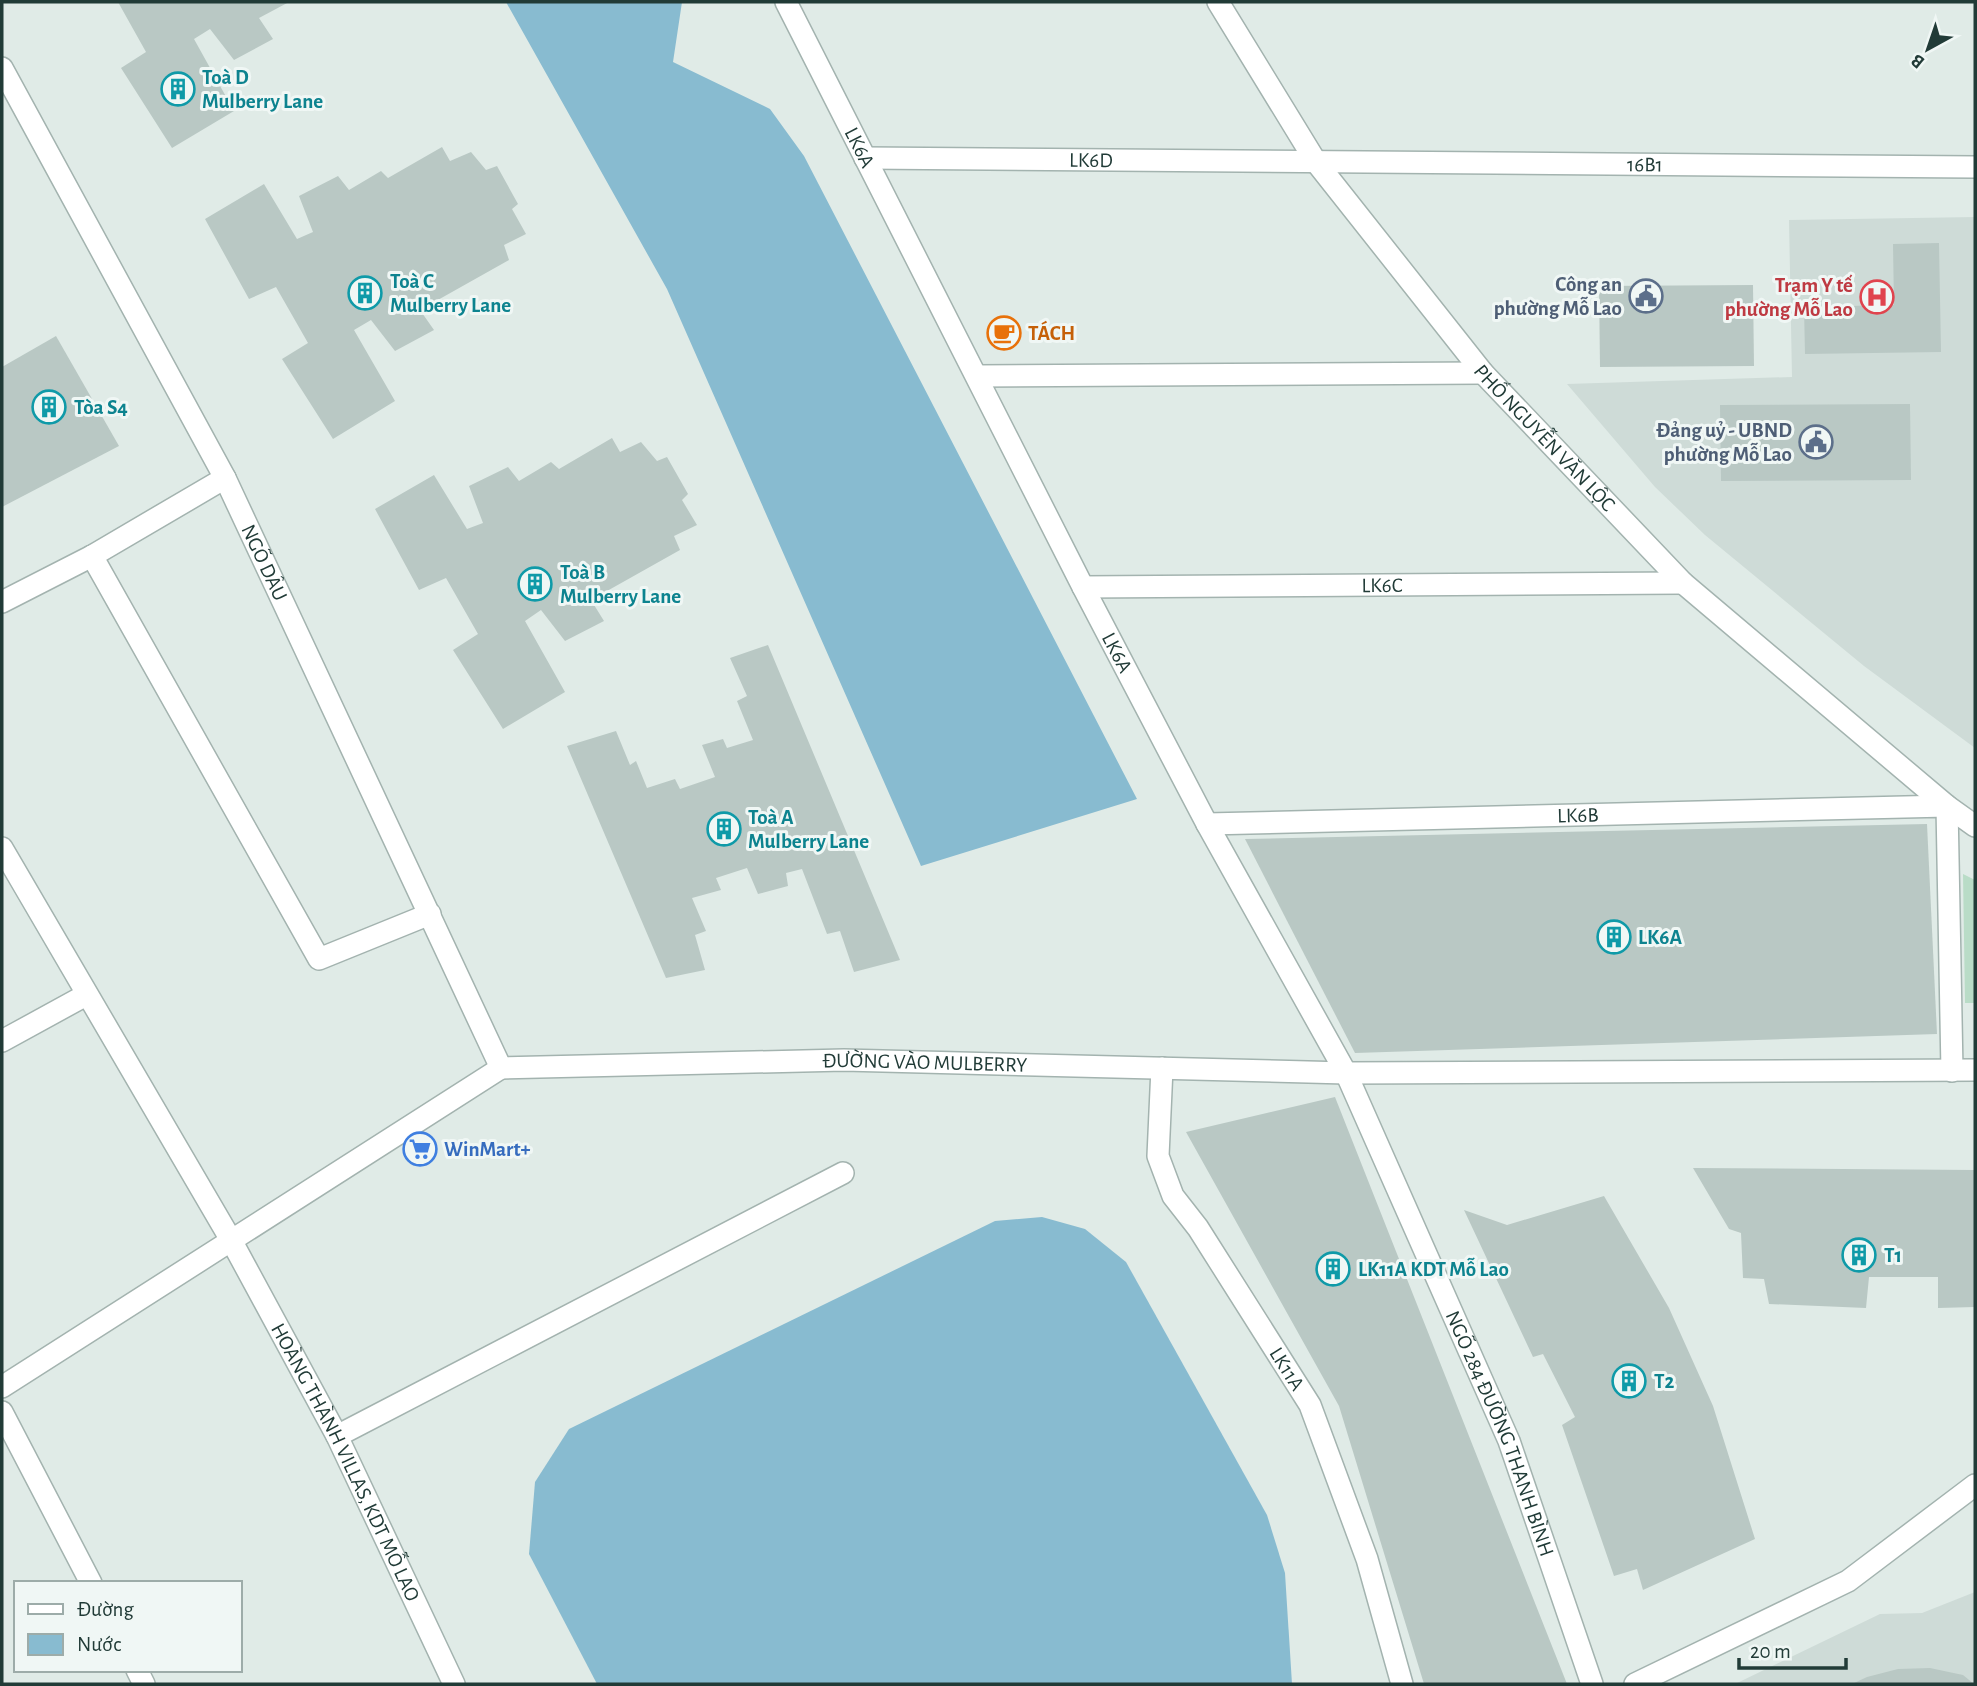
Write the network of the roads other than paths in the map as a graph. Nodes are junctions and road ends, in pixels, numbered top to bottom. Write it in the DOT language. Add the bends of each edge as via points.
graph roads {
  1 [pos="786,2"];
  2 [pos="1218,2"];
  3 [pos="2,68"];
  4 [pos="865,158"];
  5 [pos="1316,162"];
  6 [pos="1975,167"];
  7 [pos="1483,373"];
  8 [pos="977,376"];
  9 [pos="225,478"];
  10 [pos="92,556"];
  11 [pos="1683,583"];
  12 [pos="1083,587"];
  13 [pos="2,602"];
  14 [pos="1947,806"];
  15 [pos="1975,818"];
  16 [pos="1207,824"];
  17 [pos="1975,826"];
  18 [pos="2,848"];
  19 [pos="430,914"];
  20 [pos="86,995"];
  21 [pos="2,1041"];
  22 [pos="501,1068"];
  23 [pos="1162,1068"];
  24 [pos="1975,1070"];
  25 [pos="1952,1071"];
  26 [pos="1346,1073"];
  27 [pos="843,1173"];
  28 [pos="231,1240"];
  29 [pos="2,1387"];
  30 [pos="2,1412"];
  31 [pos="337,1436"];
  32 [pos="1975,1485"];
  33 [pos="90,1581"];
  34 [pos="454,1684"];
  35 [pos="1402,1684"];
  36 [pos="1592,1684"];
  37 [pos="1635,1684"];
  1 -- 4 [label="street, LK6A"];
  2 -- 5 [label="street, PHỐ NGUYỄN VĂN LỘC"];
  3 -- 9 [label="street, NGÕ DÂU"];
  4 -- 5 [label="street, LK6D"];
  4 -- 8 [label="street, LK6A"];
  5 -- 6 [label="street, 16B1"];
  5 -- 7 [label="street, PHỐ NGUYỄN VĂN LỘC"];
  7 -- 8 [label="street"];
  7 -- 11 [label="street, PHỐ NGUYỄN VĂN LỘC"];
  8 -- 12 [label="street, LK6A"];
  9 -- 10 [label="street"];
  9 -- 19 [label="street, NGÕ DÂU"];
  10 -- 13 [label="street"];
  10 -- 19 [label="street" via="319,959"];
  11 -- 12 [label="street, LK6C"];
  11 -- 14 [label="street, PHỐ NGUYỄN VĂN LỘC"];
  12 -- 16 [label="street, LK6A"];
  14 -- 15 [label="street, PHỐ NGUYỄN VĂN LỘC"];
  14 -- 16 [label="street, LK6B"];
  14 -- 17 [label="street, PHỐ NGUYỄN VĂN LỘC"];
  14 -- 25 [label="street"];
  16 -- 26 [label="street, LK6A"];
  18 -- 20 [label="street, HOÀNG THÀNH VILLAS, KDT MỖ LAO"];
  19 -- 22 [label="street, NGÕ DÂU"];
  20 -- 21 [label="street"];
  20 -- 28 [label="street, HOÀNG THÀNH VILLAS, KDT MỖ LAO"];
  22 -- 23 [label="street, ĐƯỜNG VÀO MULBERRY" via="844,1060"];
  22 -- 28 [label="street"];
  23 -- 26 [label="street, ĐƯỜNG VÀO MULBERRY"];
  23 -- 35 [label="street, LK11A" via="1158,1156 1173,1196 1310,1405 1367,1559"];
  24 -- 25 [label="street"];
  25 -- 26 [label="street"];
  26 -- 36 [label="street, NGÕ 284 ĐƯỜNG THANH BÌNH" via="1510,1441"];
  27 -- 31 [label="street"];
  28 -- 29 [label="street"];
  28 -- 31 [label="street, HOÀNG THÀNH VILLAS, KDT MỖ LAO"];
  30 -- 33 [label="street"];
  31 -- 34 [label="street, HOÀNG THÀNH VILLAS, KDT MỖ LAO"];
  32 -- 37 [label="street" via="1848,1581"];
}
